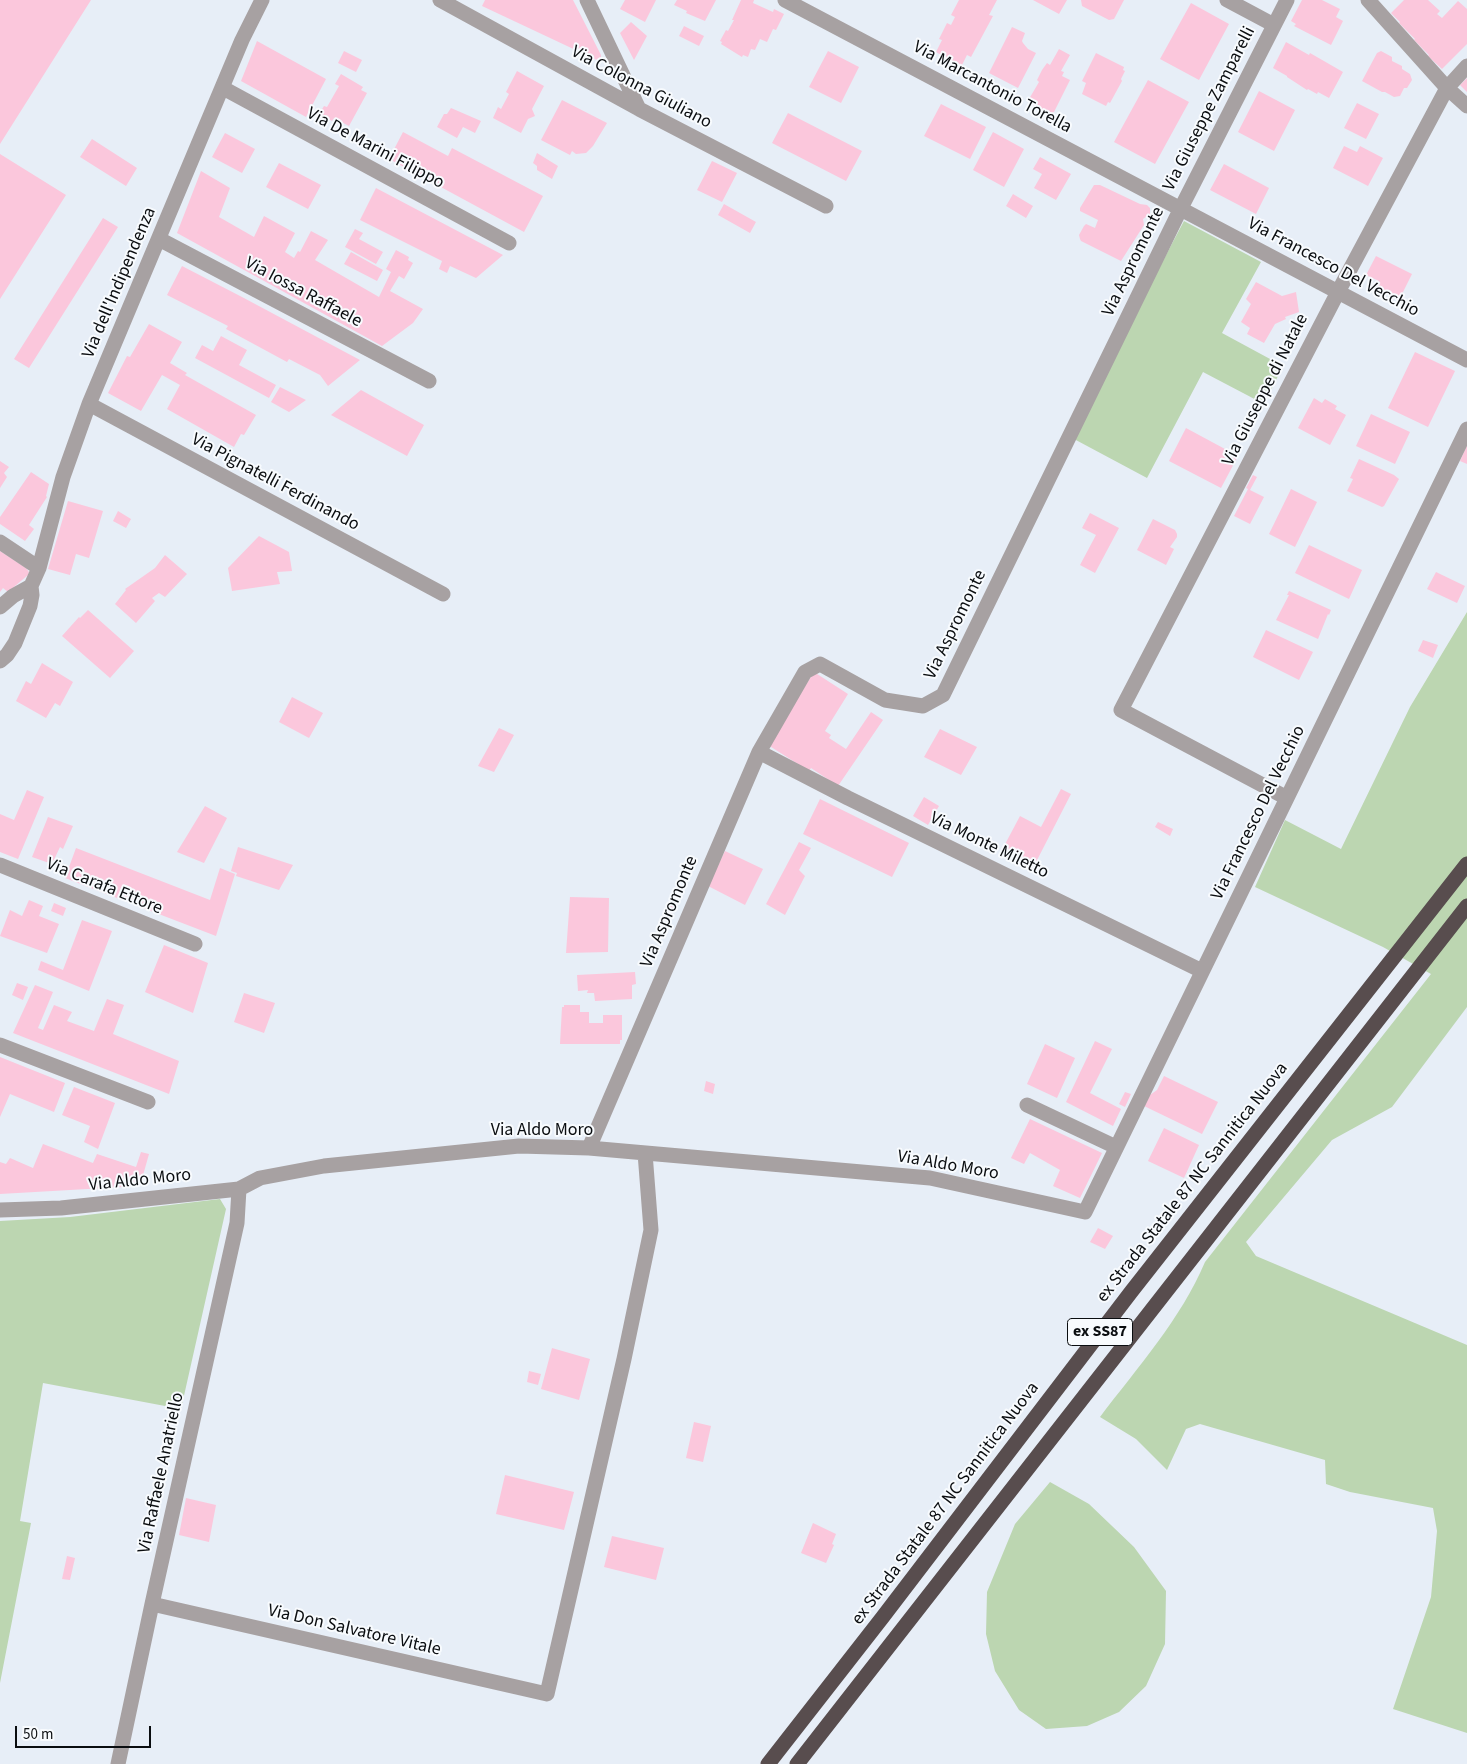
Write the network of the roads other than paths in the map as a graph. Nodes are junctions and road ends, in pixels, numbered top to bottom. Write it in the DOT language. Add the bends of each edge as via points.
graph roads {
  1 [pos="262,0"];
  2 [pos="440,0"];
  3 [pos="587,0"];
  4 [pos="785,0"];
  5 [pos="1226,0"];
  6 [pos="1287,0"];
  7 [pos="1368,0"];
  8 [pos="1274,25"];
  9 [pos="1467,66"];
  10 [pos="223,88"];
  11 [pos="1447,88"];
  12 [pos="1467,106"];
  13 [pos="639,109"];
  14 [pos="826,206"];
  15 [pos="1181,208"];
  16 [pos="159,239"];
  17 [pos="509,243"];
  18 [pos="1338,292"];
  19 [pos="1467,360"];
  20 [pos="428,381"];
  21 [pos="89,404"];
  22 [pos="1467,430"];
  23 [pos="0,542"];
  24 [pos="39,568"];
  25 [pos="31,586"];
  26 [pos="442,594"];
  27 [pos="0,607"];
  28 [pos="0,661"];
  29 [pos="760,752"];
  30 [pos="1287,798"];
  31 [pos="1467,864"];
  32 [pos="0,865"];
  33 [pos="1467,906"];
  34 [pos="194,944"];
  35 [pos="1202,972"];
  36 [pos="0,1045"];
  37 [pos="148,1102"];
  38 [pos="1027,1105"];
  39 [pos="1116,1147"];
  40 [pos="589,1148"];
  41 [pos="645,1153"];
  42 [pos="239,1189"];
  43 [pos="0,1210"];
  44 [pos="1085,1212"];
  45 [pos="152,1604"];
  46 [pos="770,1761"];
  47 [pos="118,1764"];
  48 [pos="797,1764"];
  1 -- 10 [label="street, Via dell'Indipendenza"];
  2 -- 13 [label="street, Via Colonna Giuliano"];
  3 -- 13 [label="street"];
  4 -- 15 [label="street, Via Marcantonio Torella"];
  5 -- 8 [label="street"];
  6 -- 8 [label="street, Via Giuseppe Zamparelli"];
  7 -- 11 [label="street"];
  8 -- 15 [label="street, Via Giuseppe Zamparelli"];
  9 -- 11 [label="street, Via Giuseppe di Natale"];
  10 -- 16 [label="street, Via dell'Indipendenza"];
  10 -- 17 [label="street, Via De Marini Filippo"];
  11 -- 12 [label="street"];
  11 -- 18 [label="street, Via Giuseppe di Natale"];
  13 -- 14 [label="street, Via Colonna Giuliano"];
  15 -- 18 [label="street, Via Francesco Del Vecchio"];
  15 -- 29 [label="street, Via Aspromonte" via="943,694 923,706 885,700 820,664 805,672"];
  16 -- 20 [label="street, Via Iossa Raffaele"];
  16 -- 21 [label="street, Via dell'Indipendenza"];
  18 -- 19 [label="street, Via Francesco Del Vecchio"];
  18 -- 30 [label="street, Via Giuseppe di Natale" via="1121,710"];
  21 -- 24 [label="street, Via dell'Indipendenza" via="63,477"];
  21 -- 26 [label="street, Via Pignatelli Ferdinando"];
  22 -- 30 [label="street, Via Francesco Del Vecchio"];
  23 -- 24 [label="street"];
  24 -- 25 [label="street, Via dell'Indipendenza"];
  25 -- 27 [label="street"];
  25 -- 28 [label="street, Via dell'Indipendenza" via="30,606 22,626 7,655"];
  29 -- 35 [label="street, Via Monte Miletto"];
  29 -- 40 [label="street, Via Aspromonte"];
  30 -- 35 [label="street, Via Francesco Del Vecchio"];
  31 -- 46 [label="highway, ex Strada Statale 87 NC Sannitica Nuova / ex SS87"];
  32 -- 34 [label="street, Via Carafa Ettore"];
  33 -- 48 [label="highway"];
  35 -- 39 [label="street, Via Francesco Del Vecchio"];
  36 -- 37 [label="street"];
  38 -- 39 [label="street"];
  39 -- 44 [label="street, Via Francesco Del Vecchio"];
  40 -- 41 [label="street, Via Aldo Moro"];
  40 -- 42 [label="street, Via Aldo Moro" via="519,1146 324,1166 260,1178"];
  41 -- 44 [label="street, Via Aldo Moro" via="930,1178"];
  41 -- 45 [label="street, Via Don Salvatore Vitale" via="651,1230 547,1694"];
  42 -- 43 [label="street, Via Aldo Moro" via="61,1208"];
  42 -- 45 [label="street, Via Raffaele Anatriello" via="237,1223"];
  45 -- 47 [label="street, Via Raffaele Anatriello"];
}
